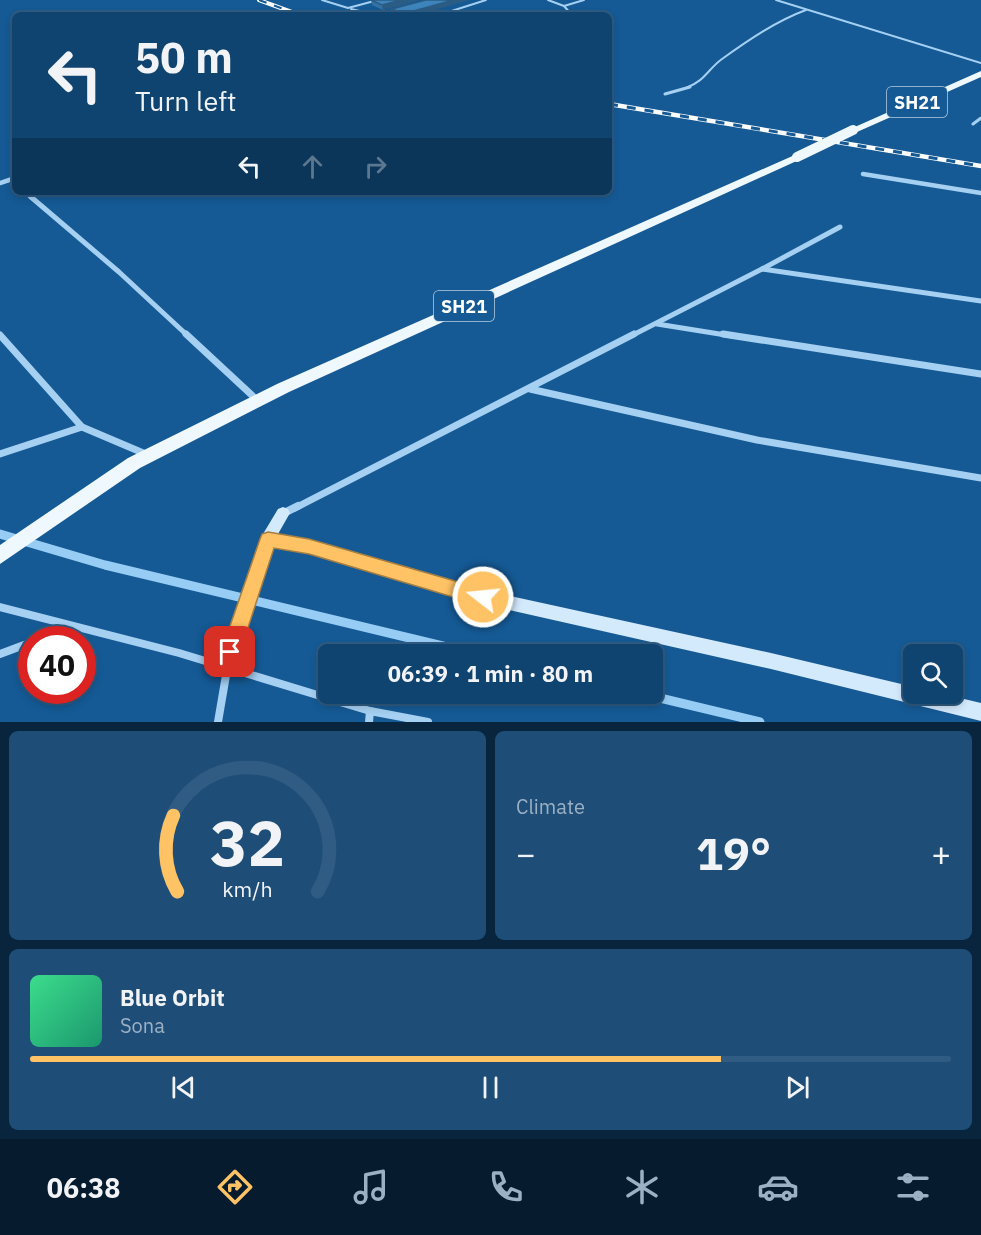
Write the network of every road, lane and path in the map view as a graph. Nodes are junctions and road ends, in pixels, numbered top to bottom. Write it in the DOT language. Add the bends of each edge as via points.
graph roads {
  1 [pos="322,0"];
  2 [pos="378,0"];
  3 [pos="486,0"];
  4 [pos="548,0"];
  5 [pos="584,0"];
  6 [pos="777,0"];
  7 [pos="564,6"];
  8 [pos="348,8"];
  9 [pos="399,9"];
  10 [pos="808,9"];
  11 [pos="365,12"];
  12 [pos="388,12"];
  13 [pos="448,12"];
  14 [pos="569,12"];
  15 [pos="981,63"];
  16 [pos="981,74"];
  17 [pos="664,94"];
  18 [pos="981,118"];
  19 [pos="973,124"];
  20 [pos="863,174"];
  21 [pos="981,193"];
  22 [pos="29,195"];
  23 [pos="840,227"];
  24 [pos="762,269"];
  25 [pos="981,301"];
  26 [pos="656,324"];
  27 [pos="0,335"];
  28 [pos="981,374"];
  29 [pos="530,389"];
  30 [pos="257,401"];
  31 [pos="82,427"];
  32 [pos="0,454"];
  33 [pos="142,459"];
  34 [pos="981,478"];
  35 [pos="283,513"];
  36 [pos="268,539"];
  37 [pos="0,556"];
  38 [pos="0,607"];
  39 [pos="67,626"];
  40 [pos="96,633"];
  41 [pos="18,647"];
  42 [pos="0,654"];
  43 [pos="228,667"];
  44 [pos="370,711"];
  45 [pos="981,712"];
  46 [pos="218,722"];
  47 [pos="369,722"];
  48 [pos="428,722"];
  1 -- 8 [label="lane"];
  2 -- 8 [label="lane"];
  3 -- 13 [label="lane"];
  4 -- 7 [label="lane"];
  5 -- 7 [label="lane"];
  6 -- 10 [label="lane"];
  7 -- 14 [label="lane"];
  8 -- 11 [label="lane"];
  9 -- 12 [label="lane"];
  10 -- 15 [label="lane"];
  10 -- 17 [label="lane" via="718,61 701,82"];
  16 -- 30 [label="main road, SH21, bridge"];
  18 -- 19 [label="lane"];
  20 -- 21 [label="street"];
  22 -- 30 [label="street" via="119,272"];
  23 -- 24 [label="street"];
  24 -- 25 [label="street"];
  24 -- 26 [label="street"];
  26 -- 28 [label="street"];
  26 -- 29 [label="street"];
  27 -- 31 [label="street"];
  29 -- 34 [label="street" via="757,440"];
  29 -- 35 [label="street"];
  30 -- 33 [label="main road, SH21"];
  31 -- 32 [label="street"];
  31 -- 33 [label="street"];
  33 -- 37 [label="main road, SH21"];
  35 -- 36 [label="street"];
  36 -- 43 [label="street"];
  36 -- 45 [label="street" via="483,597"];
  38 -- 39 [label="street"];
  40 -- 43 [label="street"];
  41 -- 42 [label="street"];
  43 -- 44 [label="street"];
  43 -- 46 [label="street"];
  44 -- 47 [label="street"];
  44 -- 48 [label="street"];
}
